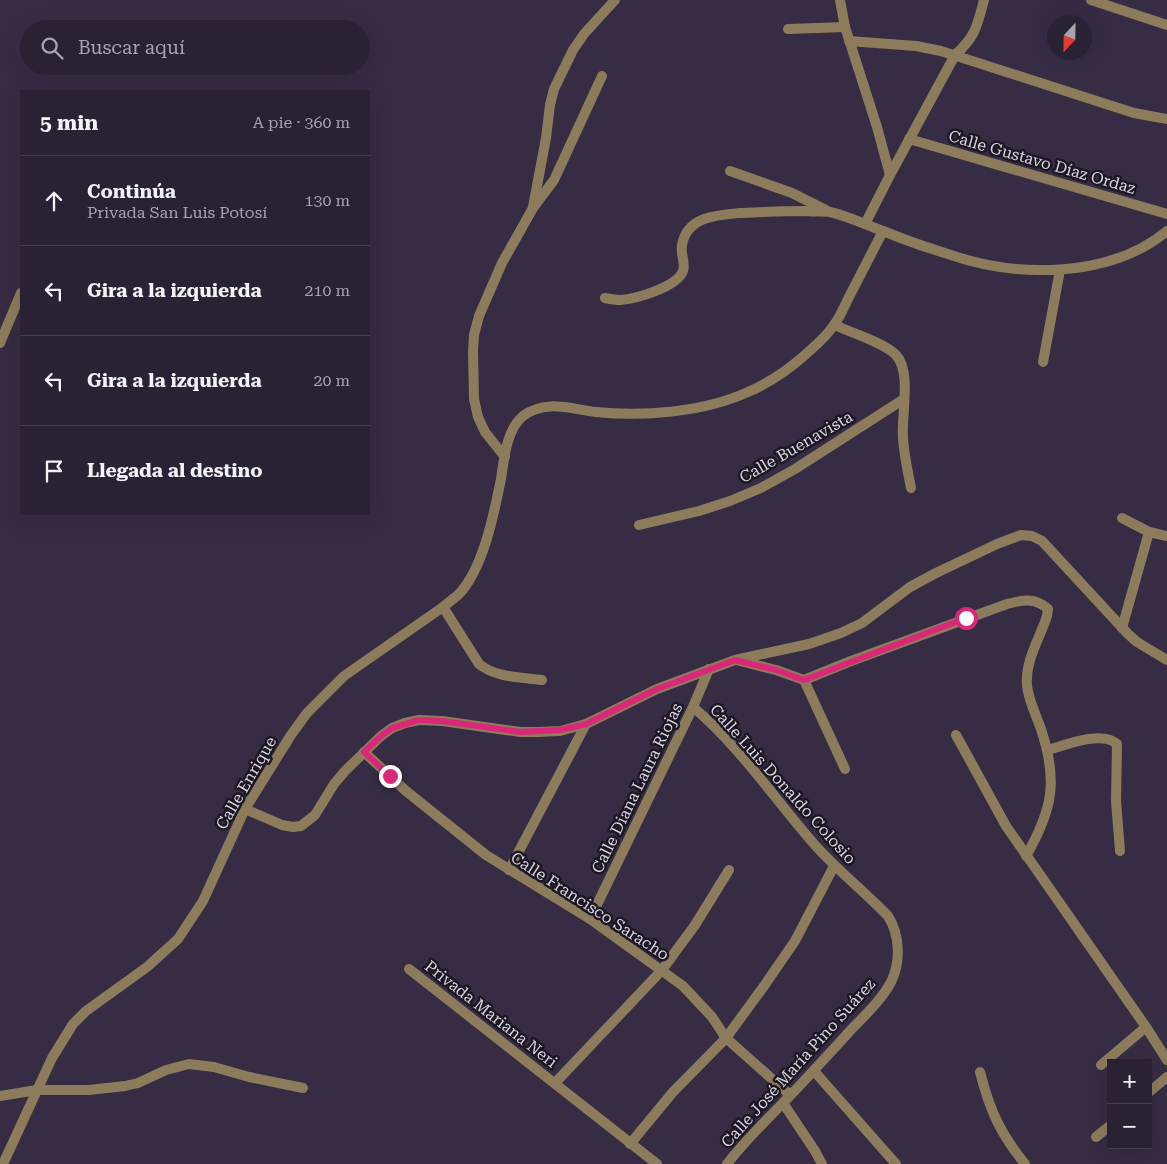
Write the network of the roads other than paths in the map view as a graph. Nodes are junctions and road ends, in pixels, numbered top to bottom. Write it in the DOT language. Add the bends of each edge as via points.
graph roads {
  1 [pos="615,0"];
  2 [pos="840,0"];
  3 [pos="984,0"];
  4 [pos="1092,0"];
  5 [pos="1167,25"];
  6 [pos="844,27"];
  7 [pos="788,29"];
  8 [pos="848,41"];
  9 [pos="955,55"];
  10 [pos="602,76"];
  11 [pos="1167,119"];
  12 [pos="909,139"];
  13 [pos="730,171"];
  14 [pos="890,175"];
  15 [pos="533,208"];
  16 [pos="829,212"];
  17 [pos="1167,214"];
  18 [pos="865,224"];
  19 [pos="883,231"];
  20 [pos="1167,231"];
  21 [pos="1060,270"];
  22 [pos="20,295"];
  23 [pos="605,298"];
  24 [pos="834,325"];
  25 [pos="0,343"];
  26 [pos="1043,362"];
  27 [pos="904,399"];
  28 [pos="505,457"];
  29 [pos="911,488"];
  30 [pos="1122,518"];
  31 [pos="639,525"];
  32 [pos="1149,532"];
  33 [pos="1167,536"];
  34 [pos="443,607"];
  35 [pos="1122,628"];
  36 [pos="735,660"];
  37 [pos="1167,660"];
  38 [pos="709,670"];
  39 [pos="542,680"];
  40 [pos="804,680"];
  41 [pos="693,707"];
  42 [pos="586,724"];
  43 [pos="956,735"];
  44 [pos="1048,750"];
  45 [pos="364,752"];
  46 [pos="844,769"];
  47 [pos="245,809"];
  48 [pos="1120,851"];
  49 [pos="1026,856"];
  50 [pos="834,866"];
  51 [pos="509,870"];
  52 [pos="729,870"];
  53 [pos="590,919"];
  54 [pos="408,969"];
  55 [pos="662,970"];
  56 [pos="891,982"];
  57 [pos="1146,1027"];
  58 [pos="726,1038"];
  59 [pos="1167,1060"];
  60 [pos="1101,1064"];
  61 [pos="814,1071"];
  62 [pos="980,1072"];
  63 [pos="1167,1077"];
  64 [pos="555,1083"];
  65 [pos="303,1088"];
  66 [pos="37,1090"];
  67 [pos="1152,1090"];
  68 [pos="0,1096"];
  69 [pos="786,1099"];
  70 [pos="1107,1128"];
  71 [pos="1096,1138"];
  72 [pos="630,1144"];
  73 [pos="4,1164"];
  74 [pos="657,1164"];
  75 [pos="727,1164"];
  76 [pos="822,1164"];
  77 [pos="896,1164"];
  78 [pos="1024,1164"];
  1 -- 15 [label="street" via="573,50 554,89"];
  2 -- 6 [label="street"];
  3 -- 9 [label="street" via="976,28 968,43"];
  4 -- 5 [label="street"];
  6 -- 7 [label="street"];
  6 -- 8 [label="street"];
  8 -- 9 [label="street" via="916,46"];
  8 -- 14 [label="street"];
  9 -- 11 [label="street" via="1109,106"];
  9 -- 12 [label="street"];
  10 -- 15 [label="street" via="554,180"];
  12 -- 14 [label="street"];
  12 -- 17 [label="street, Calle Gustavo Díaz Ordaz"];
  13 -- 16 [label="street" via="792,193"];
  14 -- 18 [label="street"];
  15 -- 28 [label="street" via="502,263 474,335 473,380 478,417 485,432"];
  16 -- 18 [label="street"];
  16 -- 23 [label="street" via="785,210 729,214 696,222 682,246 684,266 679,277 643,295 620,300"];
  18 -- 19 [label="street"];
  19 -- 21 [label="street" via="982,264"];
  19 -- 24 [label="street, Calle Enrique"];
  20 -- 21 [label="street" via="1109,262"];
  21 -- 26 [label="street"];
  22 -- 25 [label="street"];
  24 -- 27 [label="street" via="894,353 904,370"];
  24 -- 28 [label="street, Calle Enrique" via="797,362 774,378 748,393 720,402 658,413 621,414 552,406 532,410 514,429"];
  27 -- 29 [label="street" via="903,436"];
  27 -- 31 [label="street, Calle Buenavista" via="761,488 699,511"];
  28 -- 34 [label="street, Calle Enrique" via="479,562 458,596"];
  30 -- 32 [label="street"];
  32 -- 33 [label="street"];
  32 -- 35 [label="street"];
  34 -- 39 [label="street" via="484,669"];
  34 -- 47 [label="street, Calle Enrique" via="344,676 325,693 291,735"];
  35 -- 36 [label="street" via="1042,541 1021,535 980,551 910,587 862,623 826,639"];
  35 -- 37 [label="street" via="1137,642"];
  36 -- 38 [label="street"];
  36 -- 40 [label="street"];
  38 -- 41 [label="street, Calle Diana Laura Riojas"];
  38 -- 42 [label="street" via="657,689"];
  40 -- 44 [label="street" via="1007,604 1035,601 1048,609 1030,660 1027,686"];
  40 -- 46 [label="street"];
  41 -- 50 [label="street, Calle Luis Donaldo Colosio" via="722,734"];
  41 -- 53 [label="street, Calle Diana Laura Riojas"];
  42 -- 45 [label="street" via="560,730 520,732 419,720 392,728"];
  42 -- 51 [label="street"];
  43 -- 49 [label="street" via="1001,818"];
  44 -- 48 [label="street" via="1102,738 1118,744 1116,801"];
  44 -- 49 [label="street" via="1050,800 1045,819"];
  45 -- 47 [label="street" via="334,784 315,815 301,826 282,824"];
  45 -- 51 [label="street, Calle Francisco Saracho" via="462,837"];
  47 -- 66 [label="street, Calle Enrique" via="203,901 178,939 73,1024"];
  49 -- 57 [label="street"];
  50 -- 56 [label="street, Calle Luis Donaldo Colosio" via="876,903 894,926 898,943"];
  50 -- 58 [label="street" via="785,957"];
  51 -- 53 [label="street, Calle Francisco Saracho"];
  52 -- 55 [label="street"];
  53 -- 55 [label="street, Calle Francisco Saracho"];
  54 -- 64 [label="street, Privada Mariana Neri"];
  55 -- 58 [label="street, Calle Francisco Saracho" via="698,1001"];
  55 -- 64 [label="street"];
  56 -- 61 [label="street, Calle José María Pino Suárez"];
  57 -- 59 [label="street"];
  57 -- 60 [label="street"];
  58 -- 69 [label="street, Calle Francisco Saracho"];
  58 -- 72 [label="street" via="672,1092"];
  61 -- 69 [label="street, Calle José María Pino Suárez"];
  61 -- 77 [label="street"];
  62 -- 78 [label="street" via="995,1120"];
  63 -- 67 [label="street"];
  64 -- 72 [label="street, Privada Mariana Neri"];
  65 -- 66 [label="street" via="189,1064 118,1087"];
  66 -- 68 [label="street"];
  66 -- 73 [label="street, Calle Enrique"];
  69 -- 75 [label="street, Calle José María Pino Suárez"];
  69 -- 76 [label="street, Calle Francisco Saracho"];
  70 -- 71 [label="street"];
  72 -- 74 [label="street, Privada Mariana Neri"];
}
